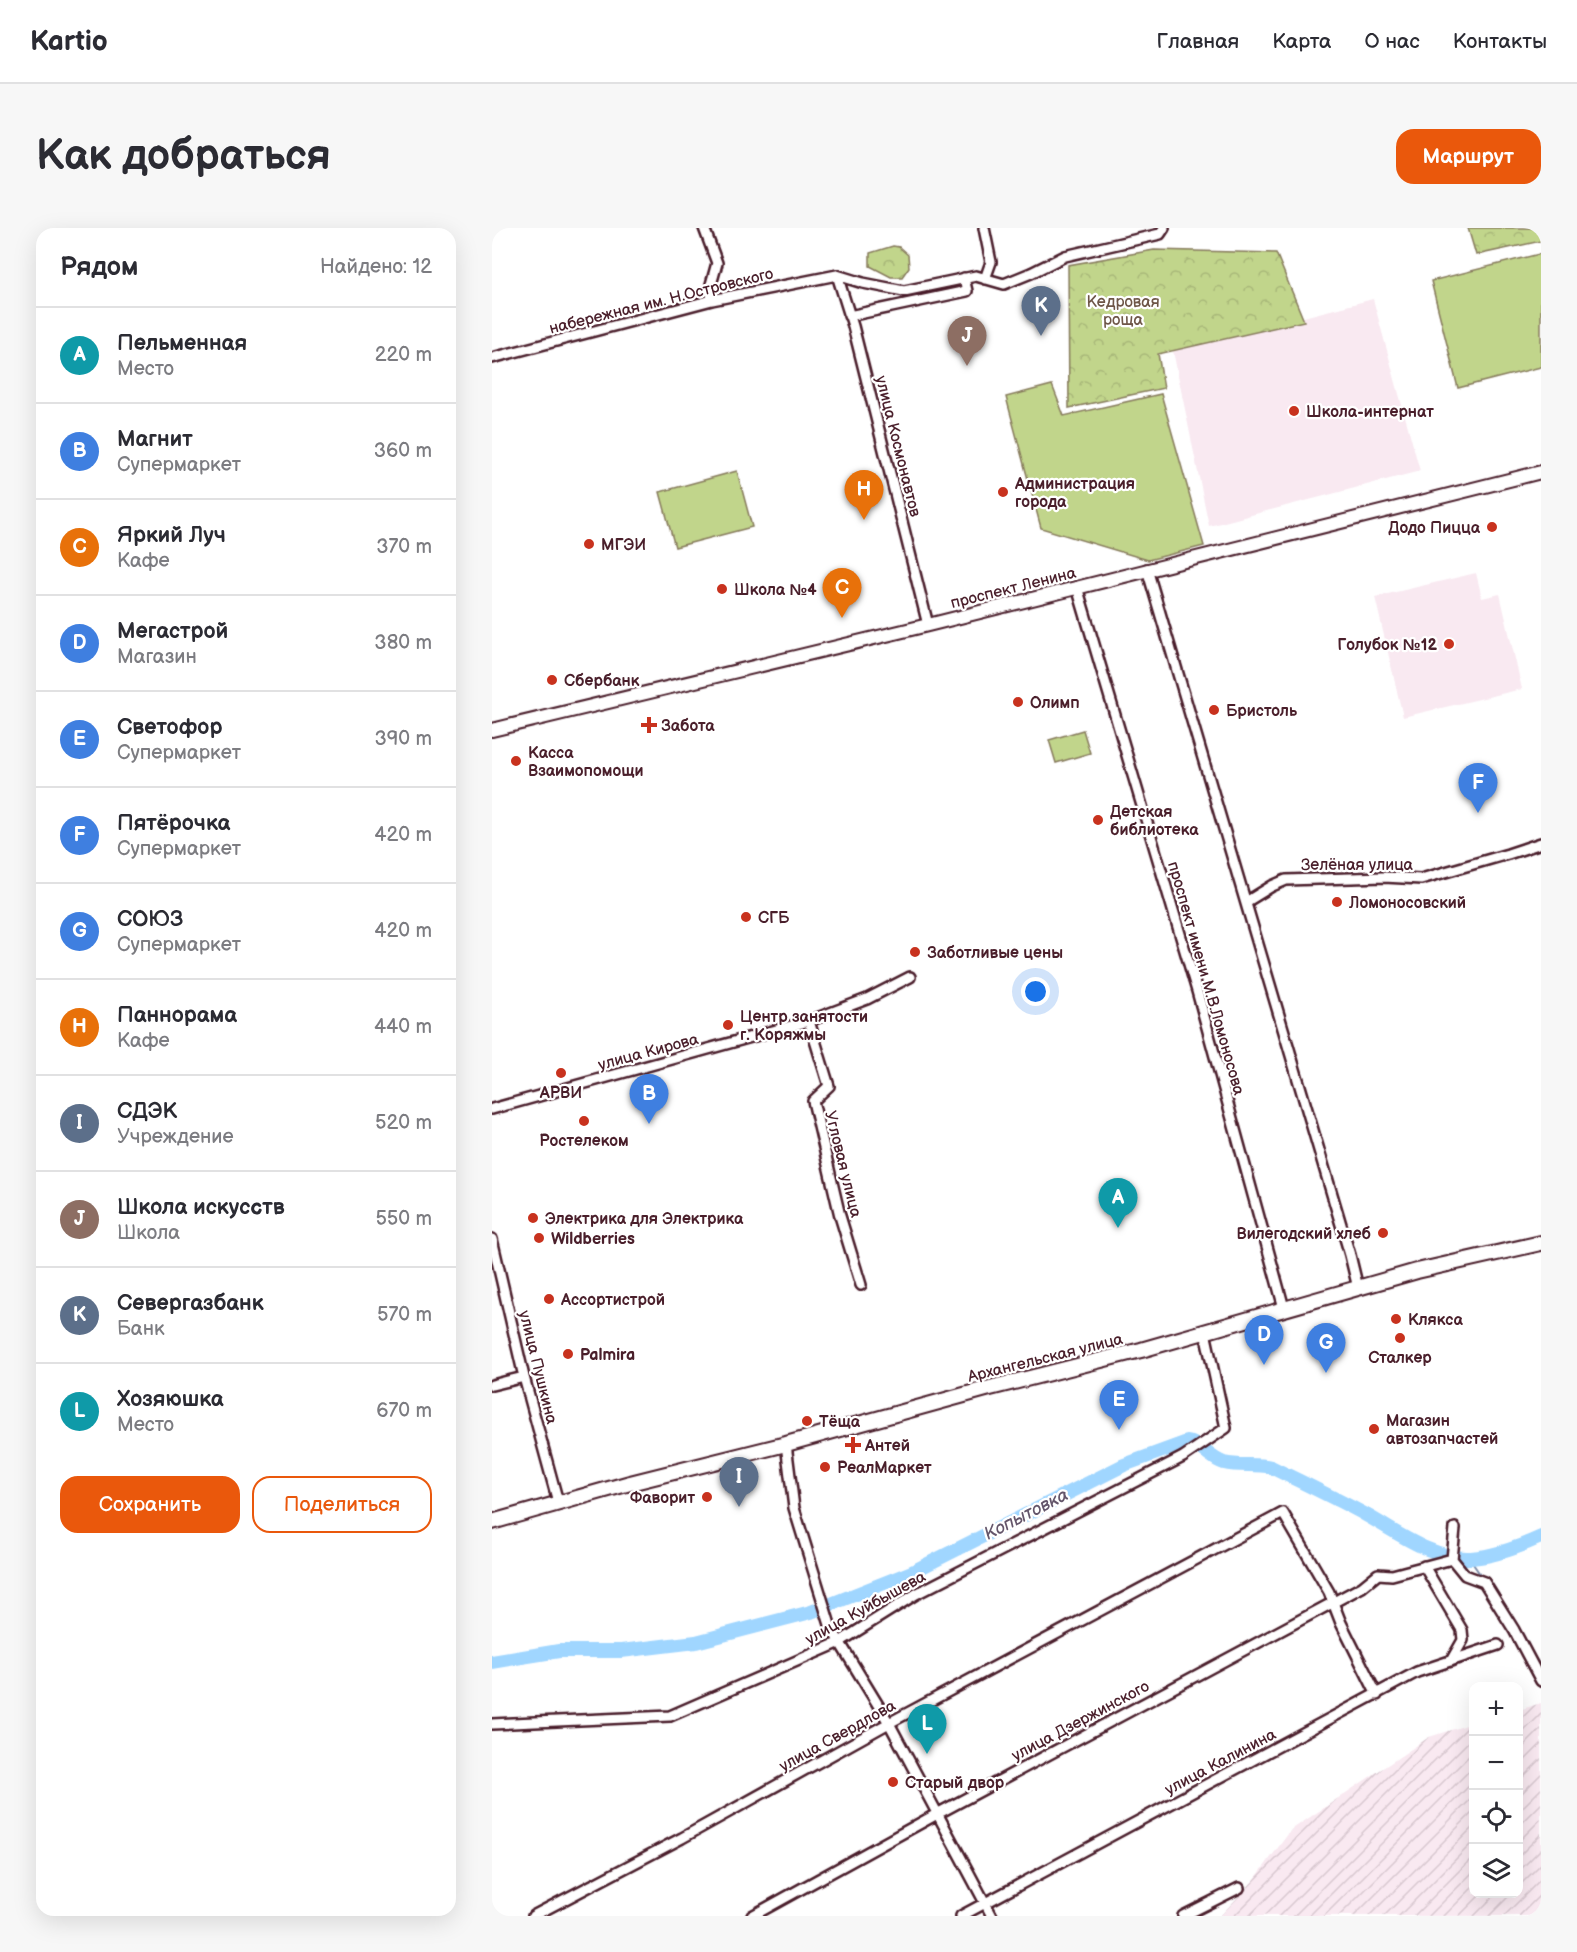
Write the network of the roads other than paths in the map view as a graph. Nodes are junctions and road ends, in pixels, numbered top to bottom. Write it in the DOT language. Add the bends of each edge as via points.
graph roads {
  1 [pos="704,228"];
  2 [pos="984,228"];
  3 [pos="1162,231"];
  4 [pos="837,275"];
  5 [pos="964,278"];
  6 [pos="985,279"];
  7 [pos="712,300"];
  8 [pos="849,316"];
  9 [pos="492,357"];
  10 [pos="1541,472"];
  11 [pos="1147,569"];
  12 [pos="1077,587"];
  13 [pos="927,626"];
  14 [pos="492,730"];
  15 [pos="1541,843"];
  16 [pos="1246,902"];
  17 [pos="910,977"];
  18 [pos="809,1021"];
  19 [pos="492,1109"];
  20 [pos="492,1239"];
  21 [pos="1541,1243"];
  22 [pos="861,1285"];
  23 [pos="1358,1288"];
  24 [pos="1284,1308"];
  25 [pos="1205,1332"];
  26 [pos="524,1377"];
  27 [pos="492,1385"];
  28 [pos="786,1444"];
  29 [pos="558,1502"];
  30 [pos="492,1522"];
  31 [pos="1455,1528"];
  32 [pos="1452,1559"];
  33 [pos="1426,1565"];
  34 [pos="1332,1602"];
  35 [pos="838,1643"];
  36 [pos="1498,1645"];
  37 [pos="1451,1661"];
  38 [pos="1541,1681"];
  39 [pos="1377,1695"];
  40 [pos="492,1724"];
  41 [pos="889,1724"];
  42 [pos="937,1814"];
  43 [pos="1239,1888"];
  44 [pos="985,1902"];
  45 [pos="533,1916"];
  46 [pos="752,1916"];
  47 [pos="961,1916"];
  48 [pos="992,1916"];
  49 [pos="1182,1916"];
  1 -- 7 [label="street" via="717,263 710,288"];
  2 -- 6 [label="street" via="991,262"];
  3 -- 6 [label="street" via="1065,255 1004,284"];
  4 -- 5 [label="street" via="904,291"];
  4 -- 7 [label="street, набережная им. Н.Островского"];
  4 -- 8 [label="street, улица Космонавтов"];
  5 -- 6 [label="street"];
  5 -- 8 [label="street" via="967,291"];
  7 -- 9 [label="street, набережная им. Н.Островского"];
  8 -- 13 [label="street, улица Космонавтов"];
  10 -- 11 [label="street, проспект Ленина"];
  11 -- 12 [label="street, проспект Ленина"];
  11 -- 16 [label="street"];
  12 -- 13 [label="street, проспект Ленина"];
  12 -- 24 [label="street, проспект имени М.В.Ломоносова" via="1197,992"];
  13 -- 14 [label="street, проспект Ленина"];
  15 -- 16 [label="street, Зелёная улица" via="1421,879 1286,880"];
  16 -- 23 [label="street"];
  17 -- 18 [label="street, улица Кирова"];
  18 -- 19 [label="street, улица Кирова"];
  18 -- 22 [label="street, Угловая улица" via="829,1086 813,1101"];
  20 -- 26 [label="street, улица Пушкина"];
  21 -- 23 [label="main road, Архангельская улица"];
  23 -- 24 [label="main road, Архангельская улица"];
  24 -- 25 [label="main road, Архангельская улица"];
  25 -- 28 [label="main road, Архангельская улица"];
  25 -- 35 [label="street, улица Куйбышева" via="1226,1428 1183,1457 916,1594"];
  26 -- 27 [label="street"];
  26 -- 29 [label="street, улица Пушкина"];
  28 -- 29 [label="main road, Архангельская улица"];
  28 -- 35 [label="street" via="794,1508"];
  29 -- 30 [label="main road, Архангельская улица"];
  31 -- 32 [label="street"];
  32 -- 33 [label="street, улица Дзержинского"];
  32 -- 38 [label="street" via="1465,1575 1484,1582"];
  33 -- 34 [label="street, улица Дзержинского" via="1392,1575 1378,1574"];
  33 -- 37 [label="street" via="1462,1630 1462,1640"];
  34 -- 39 [label="street"];
  34 -- 41 [label="street, улица Свердлова" via="1283,1513"];
  34 -- 42 [label="street, улица Дзержинского"];
  35 -- 40 [label="street, улица Куйбышева" via="670,1716"];
  35 -- 41 [label="street"];
  36 -- 37 [label="street, улица Калинина"];
  37 -- 39 [label="street, улица Калинина" via="1417,1672"];
  39 -- 44 [label="street, улица Калинина"];
  41 -- 42 [label="street"];
  41 -- 45 [label="street, улица Свердлова"];
  42 -- 44 [label="street"];
  42 -- 46 [label="street, улица Дзержинского"];
  43 -- 49 [label="street"];
  44 -- 47 [label="street, улица Калинина"];
  44 -- 48 [label="street"];
}
